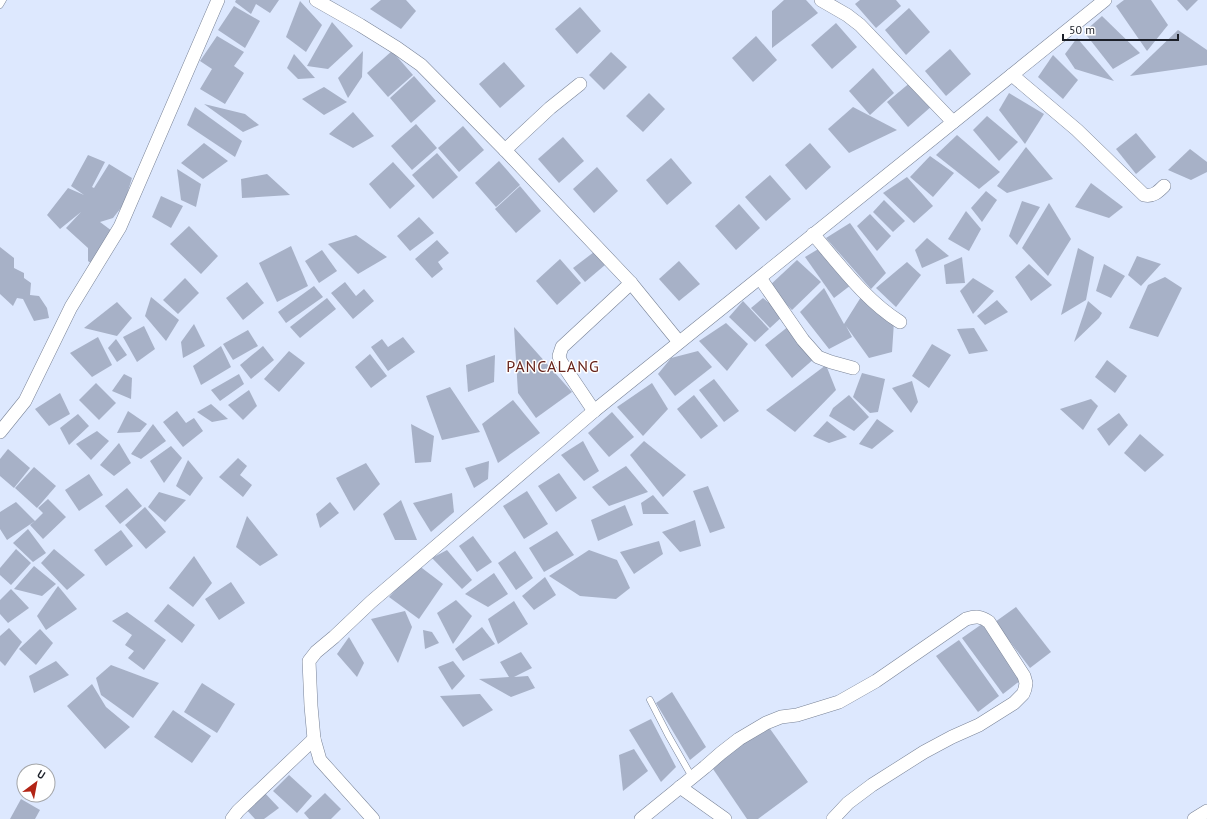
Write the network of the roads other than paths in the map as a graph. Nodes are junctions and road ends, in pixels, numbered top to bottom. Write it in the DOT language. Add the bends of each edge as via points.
graph roads {
  1 [pos="3,0"];
  2 [pos="218,0"];
  3 [pos="316,0"];
  4 [pos="821,0"];
  5 [pos="1105,0"];
  6 [pos="0,5"];
  7 [pos="1012,75"];
  8 [pos="580,84"];
  9 [pos="953,122"];
  10 [pos="505,150"];
  11 [pos="1164,186"];
  12 [pos="813,234"];
  13 [pos="760,278"];
  14 [pos="631,283"];
  15 [pos="900,322"];
  16 [pos="679,342"];
  17 [pos="853,368"];
  18 [pos="594,411"];
  19 [pos="0,432"];
  20 [pos="650,700"];
  21 [pos="314,739"];
  22 [pos="692,777"];
  23 [pos="680,787"];
  24 [pos="1207,811"];
  25 [pos="232,819"];
  26 [pos="373,819"];
  27 [pos="642,819"];
  28 [pos="725,819"];
  29 [pos="833,819"];
  30 [pos="1194,819"];
  1 -- 6 [label="lane"];
  2 -- 19 [label="street" via="120,227 71,307 25,401"];
  3 -- 10 [label="street" via="421,65"];
  4 -- 9 [label="street" via="860,25"];
  5 -- 7 [label="street"];
  7 -- 9 [label="street"];
  7 -- 11 [label="street" via="1077,130 1144,195 1157,193"];
  8 -- 10 [label="street"];
  9 -- 12 [label="street"];
  10 -- 14 [label="street"];
  12 -- 13 [label="street"];
  12 -- 15 [label="street" via="871,300"];
  13 -- 16 [label="street"];
  13 -- 17 [label="street" via="803,340 818,357"];
  14 -- 16 [label="street"];
  14 -- 18 [label="street" via="562,347 559,356 560,362"];
  16 -- 18 [label="street"];
  18 -- 21 [label="street" via="316,652 309,662"];
  20 -- 22 [label="lane"];
  21 -- 25 [label="street"];
  21 -- 26 [label="street" via="320,760"];
  22 -- 23 [label="street"];
  22 -- 29 [label="street" via="739,739 766,723 839,702 876,681 966,619 983,618 989,622 1024,676 1026,683 1022,694 1014,703 979,725 924,752 872,785 848,803"];
  23 -- 27 [label="street"];
  23 -- 28 [label="street"];
  24 -- 30 [label="street"];
}
